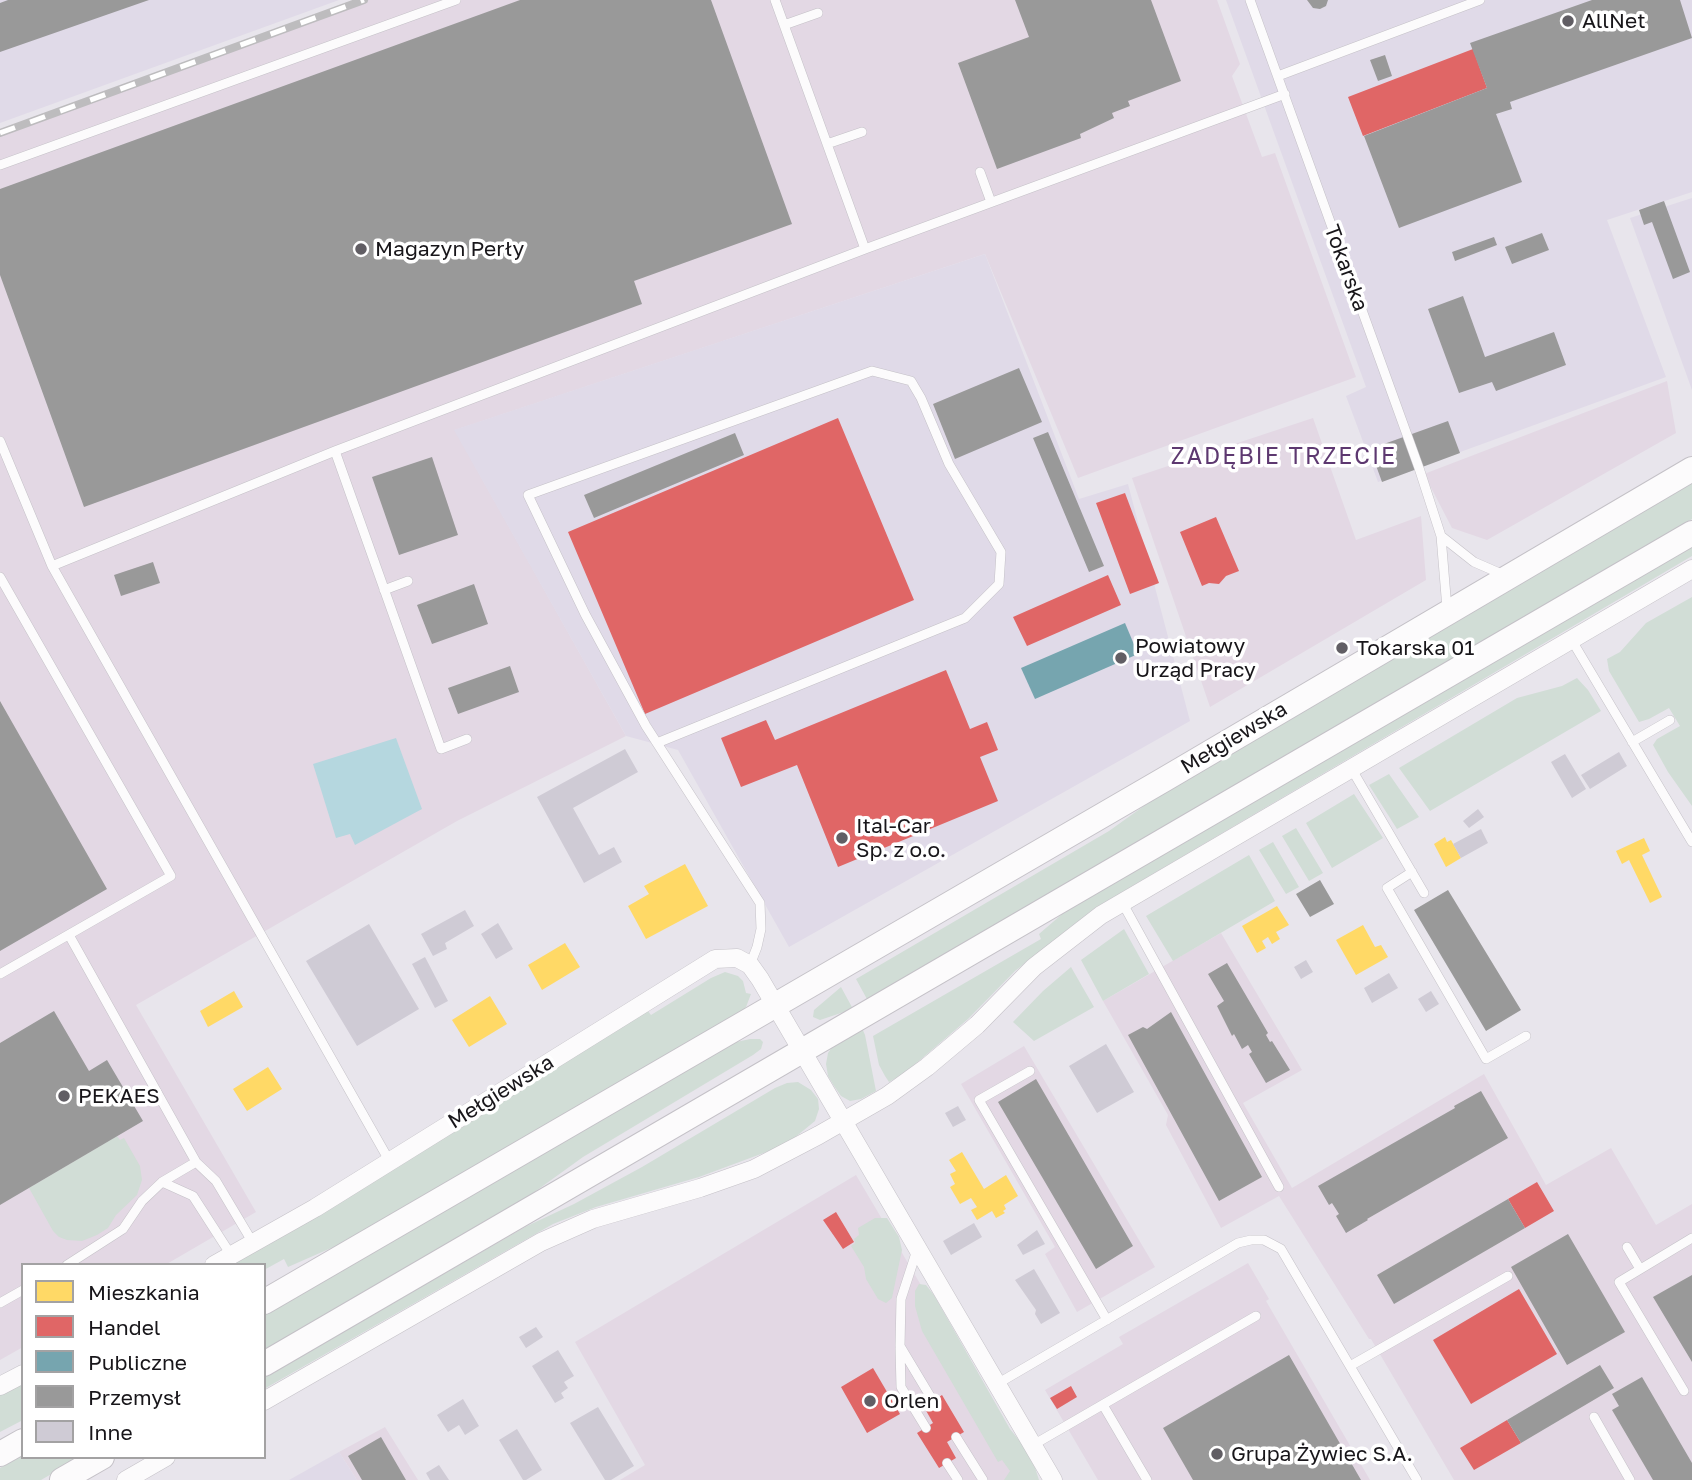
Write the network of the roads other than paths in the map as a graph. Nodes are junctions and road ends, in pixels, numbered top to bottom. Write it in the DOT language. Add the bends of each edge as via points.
graph roads {
  1 [pos="456,0"];
  2 [pos="775,0"];
  3 [pos="1250,0"];
  4 [pos="1479,0"];
  5 [pos="818,13"];
  6 [pos="784,25"];
  7 [pos="1278,76"];
  8 [pos="1285,94"];
  9 [pos="862,132"];
  10 [pos="827,144"];
  11 [pos="0,165"];
  12 [pos="980,172"];
  13 [pos="991,202"];
  14 [pos="864,249"];
  15 [pos="0,441"];
  16 [pos="335,451"];
  17 [pos="1692,469"];
  18 [pos="1692,533"];
  19 [pos="1441,536"];
  20 [pos="52,566"];
  21 [pos="1692,569"];
  22 [pos="0,577"];
  23 [pos="1508,577"];
  24 [pos="408,581"];
  25 [pos="384,590"];
  26 [pos="1448,613"];
  27 [pos="1572,639"];
  28 [pos="1670,720"];
  29 [pos="467,739"];
  30 [pos="1632,742"];
  31 [pos="657,743"];
  32 [pos="1351,768"];
  33 [pos="1692,842"];
  34 [pos="1412,872"];
  35 [pos="1424,893"];
  36 [pos="1122,902"];
  37 [pos="68,935"];
  38 [pos="750,965"];
  39 [pos="0,974"];
  40 [pos="775,1005"];
  41 [pos="1526,1036"];
  42 [pos="802,1051"];
  43 [pos="1030,1072"];
  44 [pos="843,1121"];
  45 [pos="197,1162"];
  46 [pos="390,1162"];
  47 [pos="162,1182"];
  48 [pos="1279,1188"];
  49 [pos="1692,1238"];
  50 [pos="253,1242"];
  51 [pos="1627,1247"];
  52 [pos="918,1248"];
  53 [pos="231,1255"];
  54 [pos="69,1263"];
  55 [pos="217,1263"];
  56 [pos="1640,1269"];
  57 [pos="1508,1276"];
  58 [pos="21,1291"];
  59 [pos="266,1301"];
  60 [pos="0,1303"];
  61 [pos="1256,1315"];
  62 [pos="1107,1320"];
  63 [pos="900,1346"];
  64 [pos="266,1363"];
  65 [pos="1350,1366"];
  66 [pos="21,1375"];
  67 [pos="997,1384"];
  68 [pos="0,1386"];
  69 [pos="1684,1391"];
  70 [pos="266,1400"];
  71 [pos="933,1401"];
  72 [pos="1103,1405"];
  73 [pos="1594,1417"];
  74 [pos="926,1428"];
  75 [pos="956,1437"];
  76 [pos="21,1442"];
  77 [pos="1033,1445"];
  78 [pos="0,1454"];
  79 [pos="99,1459"];
  80 [pos="163,1459"];
  81 [pos="947,1463"];
  82 [pos="1626,1479"];
  83 [pos="62,1480"];
  84 [pos="127,1480"];
  85 [pos="958,1480"];
  86 [pos="983,1480"];
  87 [pos="1053,1480"];
  88 [pos="1147,1480"];
  89 [pos="1417,1480"];
  1 -- 11 [label="lane"];
  2 -- 6 [label="lane"];
  3 -- 7 [label="lane, Tokarska"];
  4 -- 7 [label="lane"];
  5 -- 6 [label="lane"];
  6 -- 10 [label="lane"];
  7 -- 8 [label="lane, Tokarska"];
  8 -- 13 [label="lane"];
  8 -- 19 [label="lane, Tokarska"];
  9 -- 10 [label="lane"];
  10 -- 14 [label="lane"];
  12 -- 13 [label="lane"];
  13 -- 14 [label="lane"];
  14 -- 16 [label="lane"];
  15 -- 20 [label="lane"];
  16 -- 20 [label="lane"];
  16 -- 25 [label="lane"];
  17 -- 23 [label="main road, Mełgiewska"];
  18 -- 42 [label="main road"];
  19 -- 23 [label="lane" via="1474,562"];
  19 -- 26 [label="lane, Tokarska"];
  20 -- 46 [label="lane"];
  21 -- 27 [label="street"];
  22 -- 37 [label="lane" via="171,876"];
  23 -- 26 [label="main road, Mełgiewska"];
  24 -- 25 [label="lane"];
  25 -- 29 [label="lane" via="441,749"];
  26 -- 40 [label="main road, Mełgiewska"];
  27 -- 30 [label="lane"];
  27 -- 32 [label="street"];
  28 -- 30 [label="lane"];
  30 -- 33 [label="lane"];
  31 -- 31 [label="lane" via="585,614 528,495 872,371 911,381 949,464 1001,552 999,584 965,618"];
  31 -- 38 [label="lane" via="760,902 761,929"];
  32 -- 34 [label="lane"];
  32 -- 36 [label="street"];
  34 -- 35 [label="lane"];
  34 -- 41 [label="lane" via="1387,888 1486,1059"];
  36 -- 44 [label="street" via="1048,955 927,1068"];
  36 -- 48 [label="lane"];
  37 -- 39 [label="lane"];
  37 -- 45 [label="lane"];
  38 -- 40 [label="street"];
  38 -- 46 [label="street, Mełgiewska" via="737,958 715,959"];
  40 -- 42 [label="street"];
  40 -- 59 [label="main road, Mełgiewska"];
  42 -- 44 [label="street"];
  42 -- 64 [label="main road"];
  43 -- 62 [label="lane" via="979,1100"];
  44 -- 52 [label="street"];
  44 -- 70 [label="street" via="754,1169 593,1219 541,1242"];
  45 -- 47 [label="lane"];
  45 -- 50 [label="lane" via="216,1181"];
  46 -- 50 [label="street, Mełgiewska"];
  47 -- 53 [label="lane" via="193,1196"];
  47 -- 54 [label="lane" via="123,1229"];
  49 -- 56 [label="lane"];
  50 -- 53 [label="street, Mełgiewska"];
  51 -- 56 [label="lane"];
  52 -- 63 [label="lane" via="901,1299"];
  52 -- 67 [label="street"];
  53 -- 55 [label="street, Mełgiewska"];
  56 -- 69 [label="lane" via="1619,1282"];
  57 -- 65 [label="lane"];
  58 -- 60 [label="lane"];
  61 -- 72 [label="lane"];
  62 -- 65 [label="lane" via="1238,1243 1264,1240 1281,1250"];
  62 -- 67 [label="lane"];
  63 -- 71 [label="lane"];
  63 -- 74 [label="lane" via="901,1387"];
  65 -- 89 [label="lane"];
  66 -- 68 [label="street"];
  67 -- 77 [label="street"];
  72 -- 77 [label="lane"];
  72 -- 88 [label="lane"];
  73 -- 82 [label="lane"];
  75 -- 86 [label="lane"];
  76 -- 78 [label="main road"];
  77 -- 87 [label="street"];
  79 -- 83 [label="main road"];
  80 -- 84 [label="street"];
  81 -- 85 [label="lane"];
}
